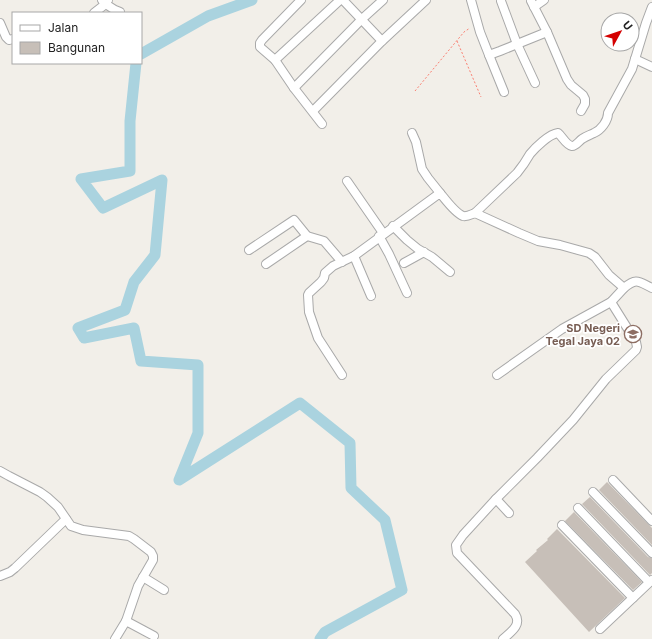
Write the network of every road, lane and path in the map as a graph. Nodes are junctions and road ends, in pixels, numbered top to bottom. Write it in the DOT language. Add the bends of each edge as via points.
graph roads {
  1 [pos="301,0"];
  2 [pos="344,0"];
  3 [pos="383,0"];
  4 [pos="426,0"];
  5 [pos="471,0"];
  6 [pos="544,0"];
  7 [pos="105,1"];
  8 [pos="501,1"];
  9 [pos="651,10"];
  10 [pos="95,12"];
  11 [pos="120,12"];
  12 [pos="362,19"];
  13 [pos="0,23"];
  14 [pos="478,24"];
  15 [pos="547,32"];
  16 [pos="12,39"];
  17 [pos="382,41"];
  18 [pos="457,41"];
  19 [pos="517,44"];
  20 [pos="489,55"];
  21 [pos="635,59"];
  22 [pos="275,60"];
  23 [pos="652,67"];
  24 [pos="535,83"];
  25 [pos="294,88"];
  26 [pos="415,91"];
  27 [pos="504,92"];
  28 [pos="481,97"];
  29 [pos="312,111"];
  30 [pos="581,111"];
  31 [pos="322,124"];
  32 [pos="412,133"];
  33 [pos="347,181"];
  34 [pos="440,193"];
  35 [pos="475,213"];
  36 [pos="393,226"];
  37 [pos="381,235"];
  38 [pos="307,236"];
  39 [pos="249,250"];
  40 [pos="424,252"];
  41 [pos="354,256"];
  42 [pos="342,262"];
  43 [pos="404,263"];
  44 [pos="266,264"];
  45 [pos="450,272"];
  46 [pos="624,288"];
  47 [pos="652,288"];
  48 [pos="406,293"];
  49 [pos="371,296"];
  50 [pos="611,302"];
  51 [pos="342,375"];
  52 [pos="497,375"];
  53 [pos="0,471"];
  54 [pos="613,480"];
  55 [pos="593,492"];
  56 [pos="496,499"];
  57 [pos="578,508"];
  58 [pos="509,513"];
  59 [pos="66,519"];
  60 [pos="652,520"];
  61 [pos="562,525"];
  62 [pos="652,553"];
  63 [pos="0,576"];
  64 [pos="143,577"];
  65 [pos="651,581"];
  66 [pos="164,590"];
  67 [pos="633,598"];
  68 [pos="126,622"];
  69 [pos="600,630"];
  70 [pos="154,636"];
  71 [pos="115,639"];
  72 [pos="503,639"];
  1 -- 22 [label="street" via="260,43 260,47"];
  2 -- 12 [label="street"];
  2 -- 22 [label="street"];
  3 -- 12 [label="street"];
  4 -- 17 [label="street"];
  5 -- 14 [label="street"];
  6 -- 15 [label="street" via="533,4"];
  7 -- 10 [label="street"];
  7 -- 11 [label="street"];
  8 -- 19 [label="street"];
  9 -- 21 [label="street"];
  12 -- 17 [label="street"];
  12 -- 25 [label="street"];
  13 -- 16 [label="street" via="6,37"];
  14 -- 18 [label="path" via="464,32"];
  14 -- 20 [label="street"];
  15 -- 19 [label="street"];
  15 -- 30 [label="street" via="567,79 585,99"];
  17 -- 29 [label="street"];
  18 -- 26 [label="path"];
  18 -- 28 [label="path"];
  19 -- 20 [label="street"];
  19 -- 24 [label="street"];
  20 -- 27 [label="street"];
  21 -- 23 [label="street"];
  21 -- 35 [label="street" via="605,123 599,130 571,146 558,133 551,135 530,154 517,173"];
  22 -- 25 [label="street"];
  25 -- 29 [label="street"];
  29 -- 31 [label="street"];
  32 -- 34 [label="street" via="422,169"];
  33 -- 37 [label="street"];
  34 -- 35 [label="street" via="463,216"];
  34 -- 36 [label="street"];
  35 -- 46 [label="street" via="538,240 589,253"];
  36 -- 37 [label="street"];
  36 -- 40 [label="street"];
  37 -- 41 [label="street"];
  37 -- 48 [label="street"];
  38 -- 39 [label="street" via="294,220"];
  38 -- 42 [label="street" via="324,241"];
  38 -- 44 [label="street"];
  40 -- 43 [label="street"];
  40 -- 45 [label="street"];
  41 -- 42 [label="street"];
  41 -- 49 [label="street"];
  42 -- 51 [label="street" via="329,269 322,282 308,295 309,312 318,338"];
  46 -- 47 [label="street" via="637,281"];
  46 -- 50 [label="street"];
  50 -- 52 [label="street" via="562,329"];
  50 -- 56 [label="street" via="636,342 636,350 606,379 563,431"];
  53 -- 59 [label="street" via="47,497"];
  54 -- 60 [label="street"];
  55 -- 62 [label="street"];
  56 -- 58 [label="street"];
  56 -- 72 [label="street" via="456,545 457,553 516,614 517,626"];
  57 -- 65 [label="street"];
  59 -- 63 [label="street" via="15,568"];
  59 -- 64 [label="street" via="74,527 134,538 153,556"];
  61 -- 67 [label="street"];
  64 -- 66 [label="street"];
  64 -- 68 [label="street"];
  65 -- 67 [label="street"];
  67 -- 69 [label="street"];
  68 -- 70 [label="street"];
  68 -- 71 [label="street"];
}
